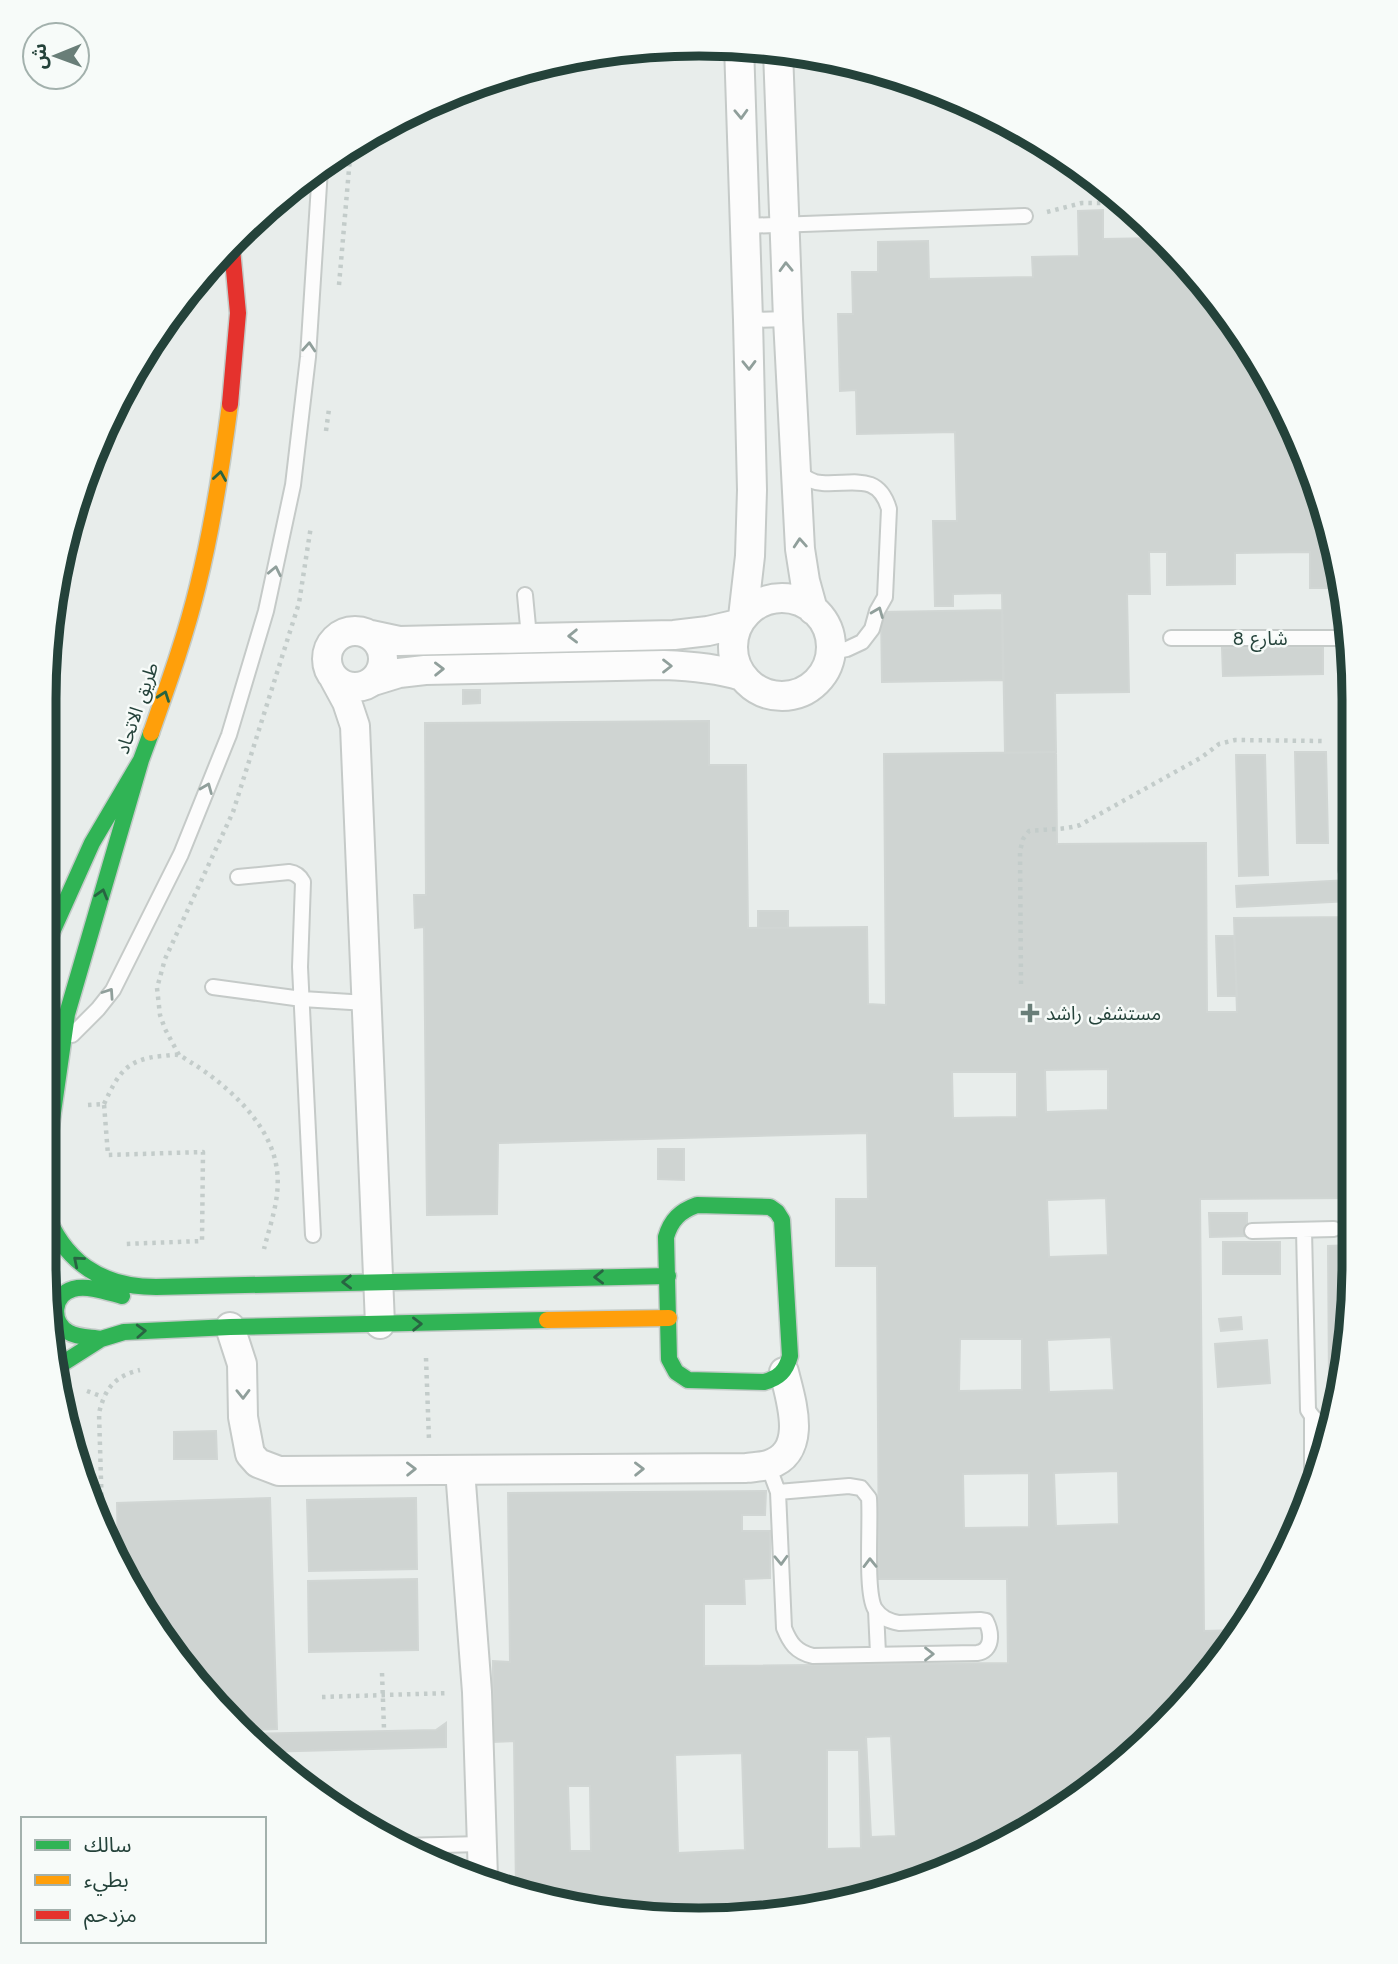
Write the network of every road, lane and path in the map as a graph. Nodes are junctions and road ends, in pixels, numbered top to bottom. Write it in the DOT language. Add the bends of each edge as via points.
graph roads {
  1 [pos="739,57"];
  2 [pos="778,61"];
  3 [pos="319,181"];
  4 [pos="1107,203"];
  5 [pos="1025,216"];
  6 [pos="784,225"];
  7 [pos="745,226"];
  8 [pos="239,250"];
  9 [pos="788,319"];
  10 [pos="748,320"];
  11 [pos="797,471"];
  12 [pos="525,594"];
  13 [pos="813,610"];
  14 [pos="741,621"];
  15 [pos="371,635"];
  16 [pos="529,637"];
  17 [pos="1171,638"];
  18 [pos="1339,638"];
  19 [pos="831,652"];
  20 [pos="741,676"];
  21 [pos="334,678"];
  22 [pos="371,682"];
  23 [pos="355,726"];
  24 [pos="1342,742"];
  25 [pos="141,760"];
  26 [pos="238,877"];
  27 [pos="56,923"];
  28 [pos="1021,984"];
  29 [pos="213,987"];
  30 [pos="302,999"];
  31 [pos="367,1003"];
  32 [pos="63,1042"];
  33 [pos="56,1083"];
  34 [pos="104,1104"];
  35 [pos="56,1107"];
  36 [pos="1334,1229"];
  37 [pos="1304,1230"];
  38 [pos="1252,1231"];
  39 [pos="313,1235"];
  40 [pos="56,1236"];
  41 [pos="124,1244"];
  42 [pos="667,1276"];
  43 [pos="378,1281"];
  44 [pos="255,1283"];
  45 [pos="153,1287"];
  46 [pos="57,1301"];
  47 [pos="669,1318"];
  48 [pos="59,1323"];
  49 [pos="380,1324"];
  50 [pos="425,1324"];
  51 [pos="230,1327"];
  52 [pos="101,1339"];
  53 [pos="64,1363"];
  54 [pos="151,1369"];
  55 [pos="784,1372"];
  56 [pos="1311,1416"];
  57 [pos="1322,1424"];
  58 [pos="1312,1460"];
  59 [pos="768,1465"];
  60 [pos="430,1469"];
  61 [pos="460,1470"];
  62 [pos="778,1492"];
  63 [pos="102,1502"];
  64 [pos="876,1610"];
  65 [pos="878,1654"];
  66 [pos="382,1673"];
  67 [pos="477,1692"];
  68 [pos="383,1695"];
  69 [pos="322,1697"];
  70 [pos="384,1729"];
  71 [pos="482,1844"];
  72 [pos="423,1845"];
  73 [pos="483,1870"];
  1 -- 7 [label="street, one-way"];
  2 -- 6 [label="street"];
  32 -- 3 [label="lane, one-way" via="113,990 181,854 229,734 266,611 293,485 308,357"];
  4 -- 5 [label="path" via="1082,203"];
  5 -- 6 [label="lane"];
  6 -- 7 [label="lane"];
  9 -- 6 [label="street, one-way"];
  7 -- 10 [label="street"];
  25 -- 8 [label="street, طريق الاتحاد, one-way" via="198,585 217,495 230,405"];
  9 -- 10 [label="lane"];
  9 -- 11 [label="street"];
  10 -- 14 [label="street, one-way" via="751,525"];
  13 -- 11 [label="street, one-way" via="800,549"];
  19 -- 11 [label="lane, one-way" via="862,642 885,597 889,509 878,488 867,483 822,483"];
  12 -- 16 [label="lane"];
  13 -- 14 [label="street" via="785,598 769,600 754,606"];
  13 -- 19 [label="street" via="827,629"];
  14 -- 16 [label="street, one-way" via="708,632 674,635"];
  14 -- 20 [label="street" via="732,650"];
  15 -- 16 [label="street" via="399,641"];
  15 -- 21 [label="street" via="347,631 333,640 326,655"];
  15 -- 22 [label="street" via="379,643 383,663"];
  17 -- 18 [label="lane, شارع 8"];
  19 -- 20 [label="street" via="826,669 802,692 769,695"];
  22 -- 20 [label="street, one-way" via="425,670 638,666 704,667"];
  21 -- 22 [label="street" via="351,687"];
  21 -- 23 [label="street"];
  22 -- 23 [label="street"];
  23 -- 31 [label="street"];
  24 -- 28 [label="path" via="1235,740 1219,744 1080,825 1029,831 1020,851"];
  25 -- 27 [label="street" via="92,843"];
  32 -- 25 [label="street, طريق الاتحاد, one-way" via="67,1014"];
  26 -- 30 [label="lane" via="289,872 300,877"];
  29 -- 30 [label="lane"];
  30 -- 31 [label="lane"];
  30 -- 39 [label="lane"];
  31 -- 43 [label="street"];
  32 -- 33 [label="street, طريق الاتحاد"];
  34 -- 35 [label="path"];
  34 -- 41 [label="path" via="108,1155 202,1152 202,1241"];
  34 -- 44 [label="path" via="130,1065 178,1055 209,1074 243,1106 264,1132 276,1164 278,1197"];
  36 -- 37 [label="lane"];
  37 -- 38 [label="lane"];
  37 -- 56 [label="lane"];
  45 -- 40 [label="street, one-way" via="126,1286 98,1276 63,1248"];
  42 -- 43 [label="street, one-way"];
  42 -- 47 [label="street"];
  42 -- 55 [label="street" via="669,1225 685,1208 761,1207 777,1212 782,1220 790,1356"];
  43 -- 44 [label="street, one-way"];
  43 -- 49 [label="street"];
  44 -- 45 [label="street"];
  45 -- 46 [label="street" via="135,1297 75,1288"];
  47 -- 50 [label="street"];
  47 -- 55 [label="street" via="670,1359 673,1368 688,1380 764,1382"];
  48 -- 52 [label="street" via="69,1333"];
  49 -- 50 [label="street, one-way"];
  49 -- 51 [label="street"];
  50 -- 60 [label="path"];
  52 -- 51 [label="street, one-way" via="124,1332"];
  51 -- 60 [label="street, one-way" via="242,1364 246,1439 258,1463 296,1472"];
  52 -- 53 [label="street"];
  54 -- 63 [label="path" via="124,1374 103,1397 99,1413"];
  55 -- 59 [label="street" via="794,1435 782,1458"];
  56 -- 57 [label="lane"];
  56 -- 58 [label="lane"];
  61 -- 59 [label="street, one-way"];
  59 -- 62 [label="lane"];
  60 -- 61 [label="street"];
  61 -- 67 [label="street"];
  64 -- 62 [label="lane, one-way" via="866,1492 856,1486"];
  62 -- 65 [label="lane, one-way" via="784,1628 789,1641 813,1656"];
  64 -- 65 [label="lane"];
  65 -- 64 [label="lane, one-way" via="982,1653 989,1647 989,1627 980,1620 899,1623"];
  66 -- 68 [label="path"];
  67 -- 68 [label="path"];
  67 -- 71 [label="street"];
  68 -- 69 [label="path"];
  68 -- 70 [label="path"];
  71 -- 72 [label="lane"];
  71 -- 73 [label="street"];
}
